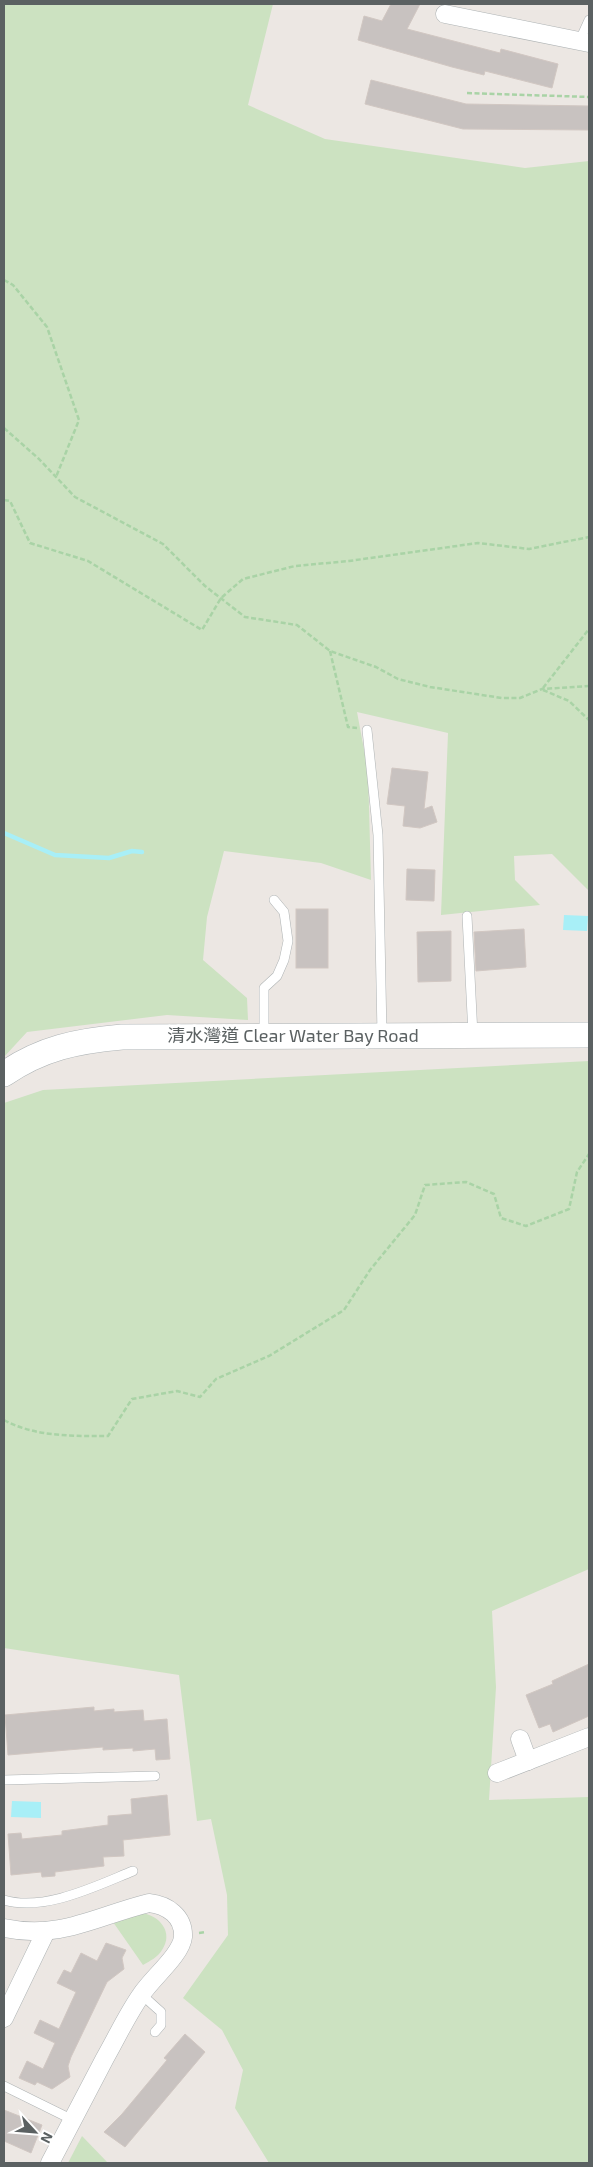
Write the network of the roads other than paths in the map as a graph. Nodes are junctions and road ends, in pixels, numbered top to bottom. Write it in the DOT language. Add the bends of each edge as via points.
graph roads {
  1 [pos="445,14"];
  2 [pos="589,20"];
  3 [pos="584,43"];
  4 [pos="367,730"];
  5 [pos="274,900"];
  6 [pos="467,916"];
  7 [pos="382,1035"];
  8 [pos="473,1035"];
  9 [pos="589,1035"];
  10 [pos="264,1036"];
  11 [pos="4,1074"];
  12 [pos="589,1737"];
  13 [pos="520,1739"];
  14 [pos="528,1761"];
  15 [pos="497,1773"];
  16 [pos="155,1776"];
  17 [pos="4,1780"];
  18 [pos="133,1871"];
  19 [pos="4,1900"];
  20 [pos="4,1928"];
  21 [pos="46,1931"];
  22 [pos="141,1994"];
  23 [pos="4,2018"];
  24 [pos="155,2032"];
  25 [pos="4,2086"];
  26 [pos="73,2120"];
  27 [pos="50,2163"];
  1 -- 3 [label="street"];
  2 -- 3 [label="lane"];
  4 -- 7 [label="lane" via="378,835"];
  5 -- 10 [label="lane" via="284,912 288,941 277,976 264,988"];
  6 -- 8 [label="lane"];
  7 -- 8 [label="main road, 清水灣道 Clear Water Bay Road"];
  7 -- 10 [label="main road, 清水灣道 Clear Water Bay Road"];
  8 -- 9 [label="main road, 清水灣道 Clear Water Bay Road"];
  10 -- 11 [label="main road, 清水灣道 Clear Water Bay Road" via="122,1037 84,1041 39,1053"];
  12 -- 14 [label="street"];
  13 -- 14 [label="street"];
  14 -- 15 [label="street"];
  16 -- 17 [label="lane"];
  18 -- 19 [label="lane" via="38,1903"];
  20 -- 21 [label="street"];
  21 -- 22 [label="street" via="77,1926 149,1903 169,1909 181,1926 181,1946 176,1956"];
  21 -- 23 [label="street"];
  22 -- 24 [label="lane" via="161,2012 161,2024"];
  22 -- 26 [label="street"];
  25 -- 26 [label="lane"];
  26 -- 27 [label="street"];
}
